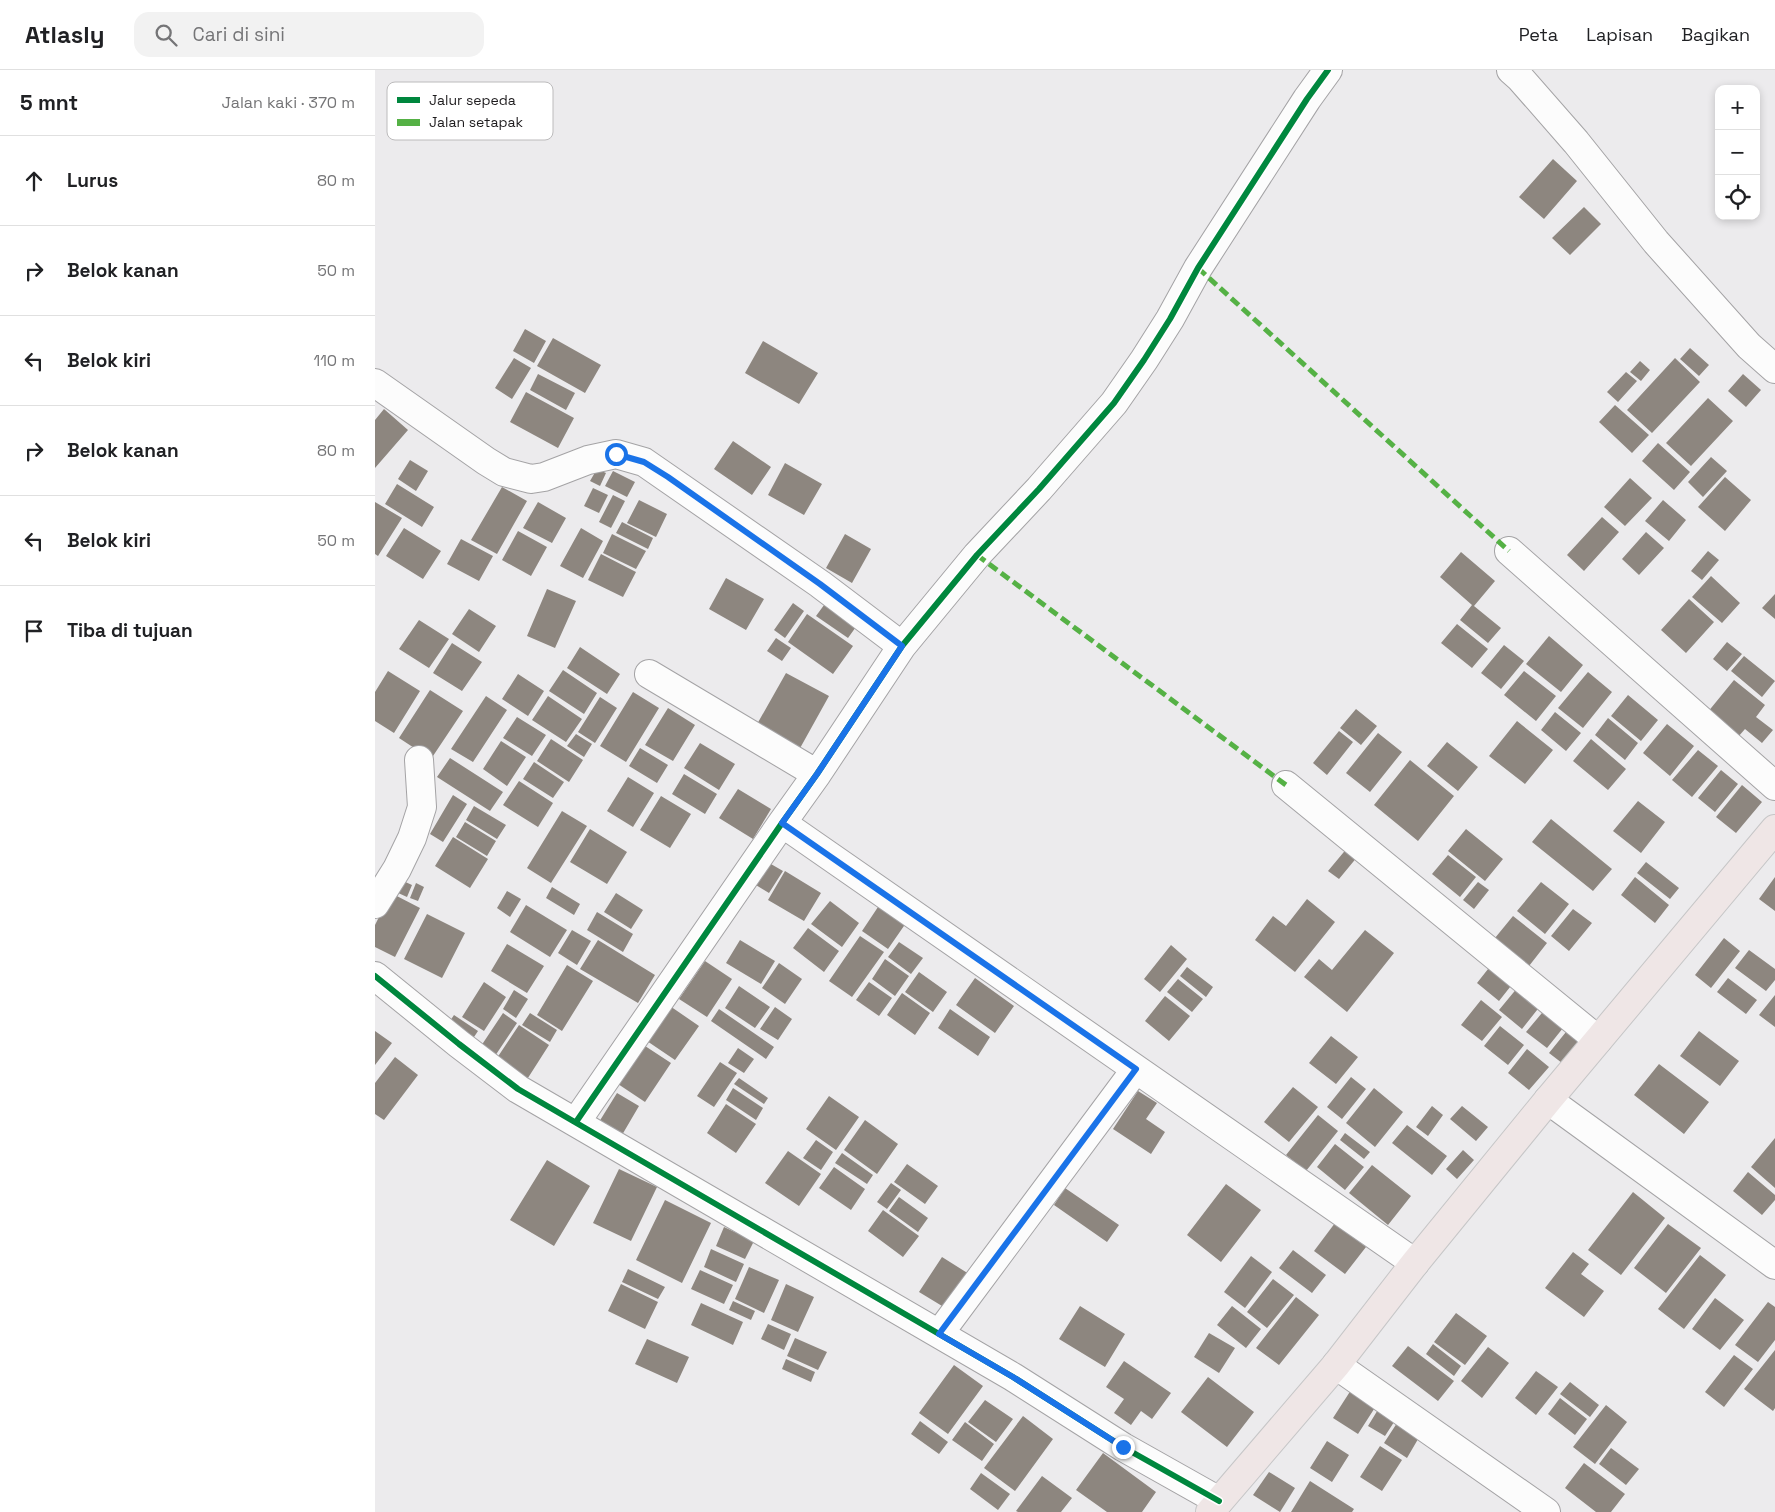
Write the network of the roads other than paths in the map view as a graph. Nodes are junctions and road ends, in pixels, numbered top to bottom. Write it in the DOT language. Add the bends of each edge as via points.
graph roads {
  1 [pos="1328,70"];
  2 [pos="1511,70"];
  3 [pos="1775,369"];
  4 [pos="375,383"];
  5 [pos="1509,551"];
  6 [pos="902,646"];
  7 [pos="649,674"];
  8 [pos="419,760"];
  9 [pos="817,774"];
  10 [pos="1286,785"];
  11 [pos="1775,786"];
  12 [pos="782,823"];
  13 [pos="1772,838"];
  14 [pos="375,904"];
  15 [pos="375,976"];
  16 [pos="1598,1040"];
  17 [pos="1136,1069"];
  18 [pos="1548,1100"];
  19 [pos="576,1122"];
  20 [pos="1415,1262"];
  21 [pos="1775,1265"];
  22 [pos="939,1334"];
  23 [pos="1336,1365"];
  24 [pos="1214,1506"];
  25 [pos="1546,1512"];
  1 -- 6 [label="street" via="1198,268 1145,360 1114,403 977,555"];
  2 -- 3 [label="street" via="1576,142 1656,242 1749,346"];
  4 -- 6 [label="street" via="485,461 515,477 544,477 589,460 616,454 644,462 820,584"];
  5 -- 11 [label="street"];
  6 -- 9 [label="street"];
  7 -- 9 [label="street"];
  8 -- 14 [label="street" via="422,807 397,869"];
  9 -- 12 [label="street"];
  10 -- 16 [label="street"];
  12 -- 17 [label="street"];
  12 -- 19 [label="street"];
  13 -- 16 [label="main road"];
  15 -- 19 [label="street" via="519,1089"];
  16 -- 18 [label="main road"];
  17 -- 20 [label="street"];
  17 -- 22 [label="street"];
  18 -- 20 [label="main road"];
  18 -- 21 [label="street"];
  19 -- 22 [label="street"];
  20 -- 23 [label="main road"];
  22 -- 24 [label="street" via="1013,1377"];
  23 -- 24 [label="main road"];
  23 -- 25 [label="street"];
}
